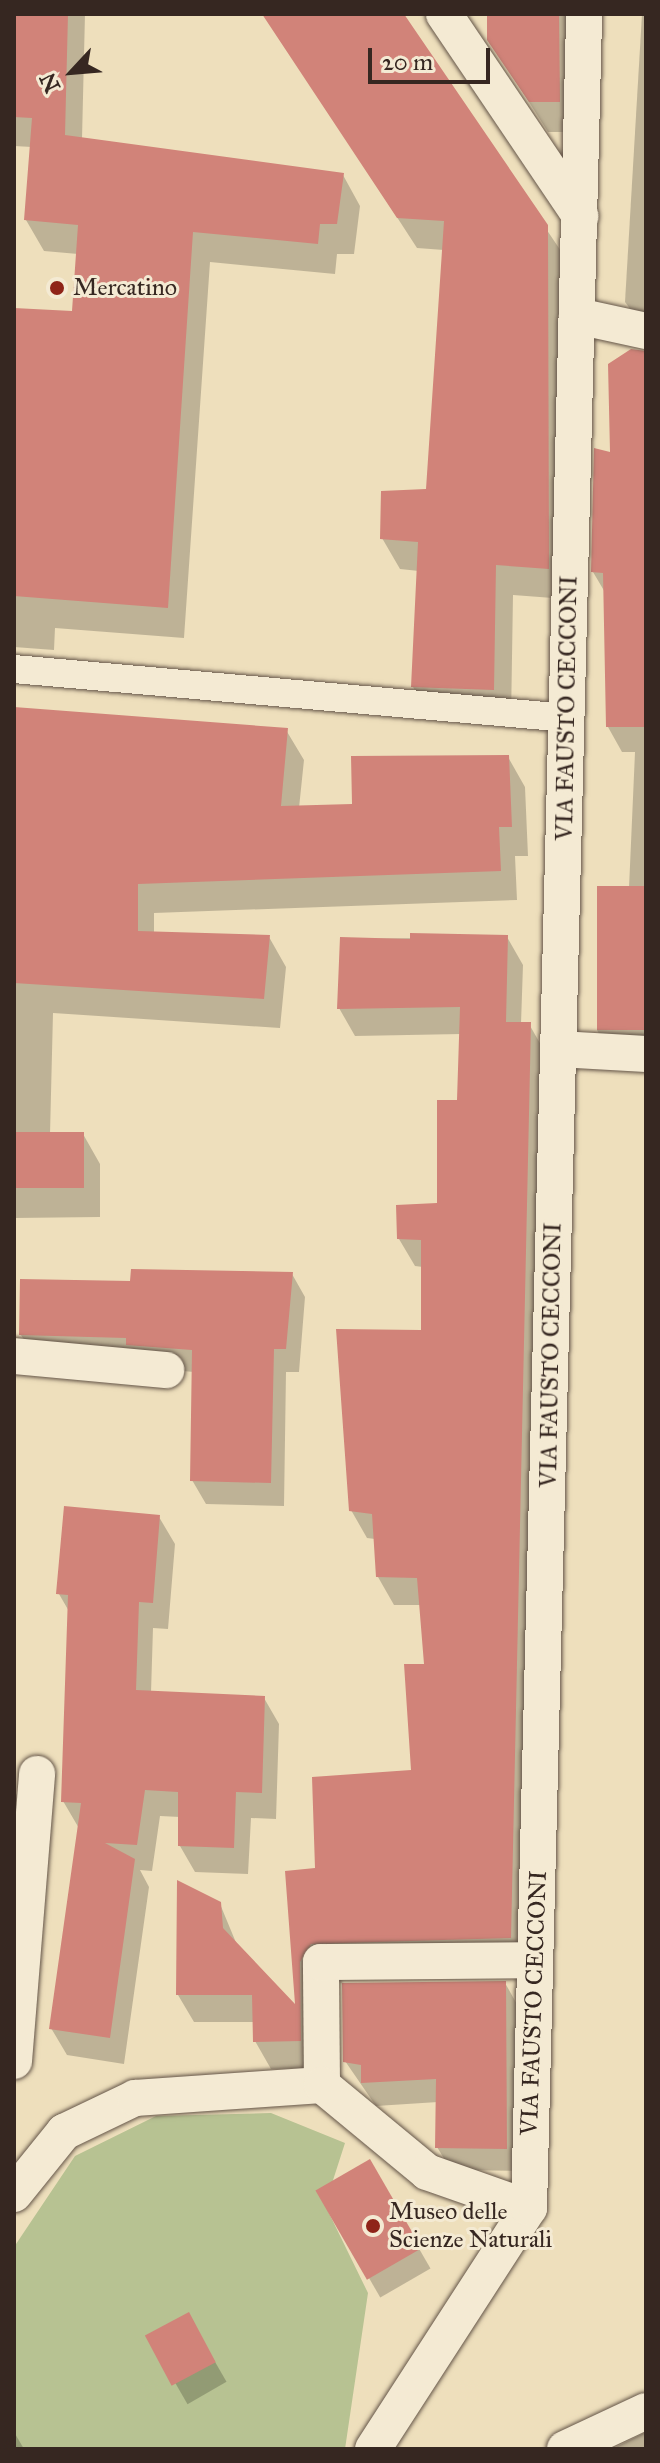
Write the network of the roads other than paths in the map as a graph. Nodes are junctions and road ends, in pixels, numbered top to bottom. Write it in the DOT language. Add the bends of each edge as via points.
graph roads {
  1 [pos="444,14"];
  2 [pos="584,14"];
  3 [pos="580,216"];
  4 [pos="577,316"];
  5 [pos="646,331"];
  6 [pos="14,669"];
  7 [pos="567,718"];
  8 [pos="559,1049"];
  9 [pos="646,1054"];
  10 [pos="14,1356"];
  11 [pos="166,1370"];
  12 [pos="26,1774"];
  13 [pos="535,1960"];
  14 [pos="14,2061"];
  15 [pos="322,2085"];
  16 [pos="14,2194"];
  17 [pos="529,2208"];
  18 [pos="646,2411"];
  19 [pos="373,2449"];
  20 [pos="565,2449"];
  1 -- 3 [label="street"];
  2 -- 3 [label="street, VIA FAUSTO CECCONI"];
  3 -- 4 [label="street, VIA FAUSTO CECCONI"];
  4 -- 5 [label="street"];
  4 -- 7 [label="street, VIA FAUSTO CECCONI"];
  6 -- 7 [label="street"];
  7 -- 8 [label="street, VIA FAUSTO CECCONI"];
  8 -- 9 [label="street"];
  8 -- 13 [label="street, VIA FAUSTO CECCONI"];
  10 -- 11 [label="street"];
  12 -- 14 [label="street"];
  13 -- 15 [label="street" via="321,1962"];
  13 -- 17 [label="street, VIA FAUSTO CECCONI"];
  15 -- 16 [label="street" via="135,2098 64,2132"];
  15 -- 17 [label="street" via="427,2172"];
  17 -- 19 [label="street"];
  18 -- 20 [label="street"];
}
